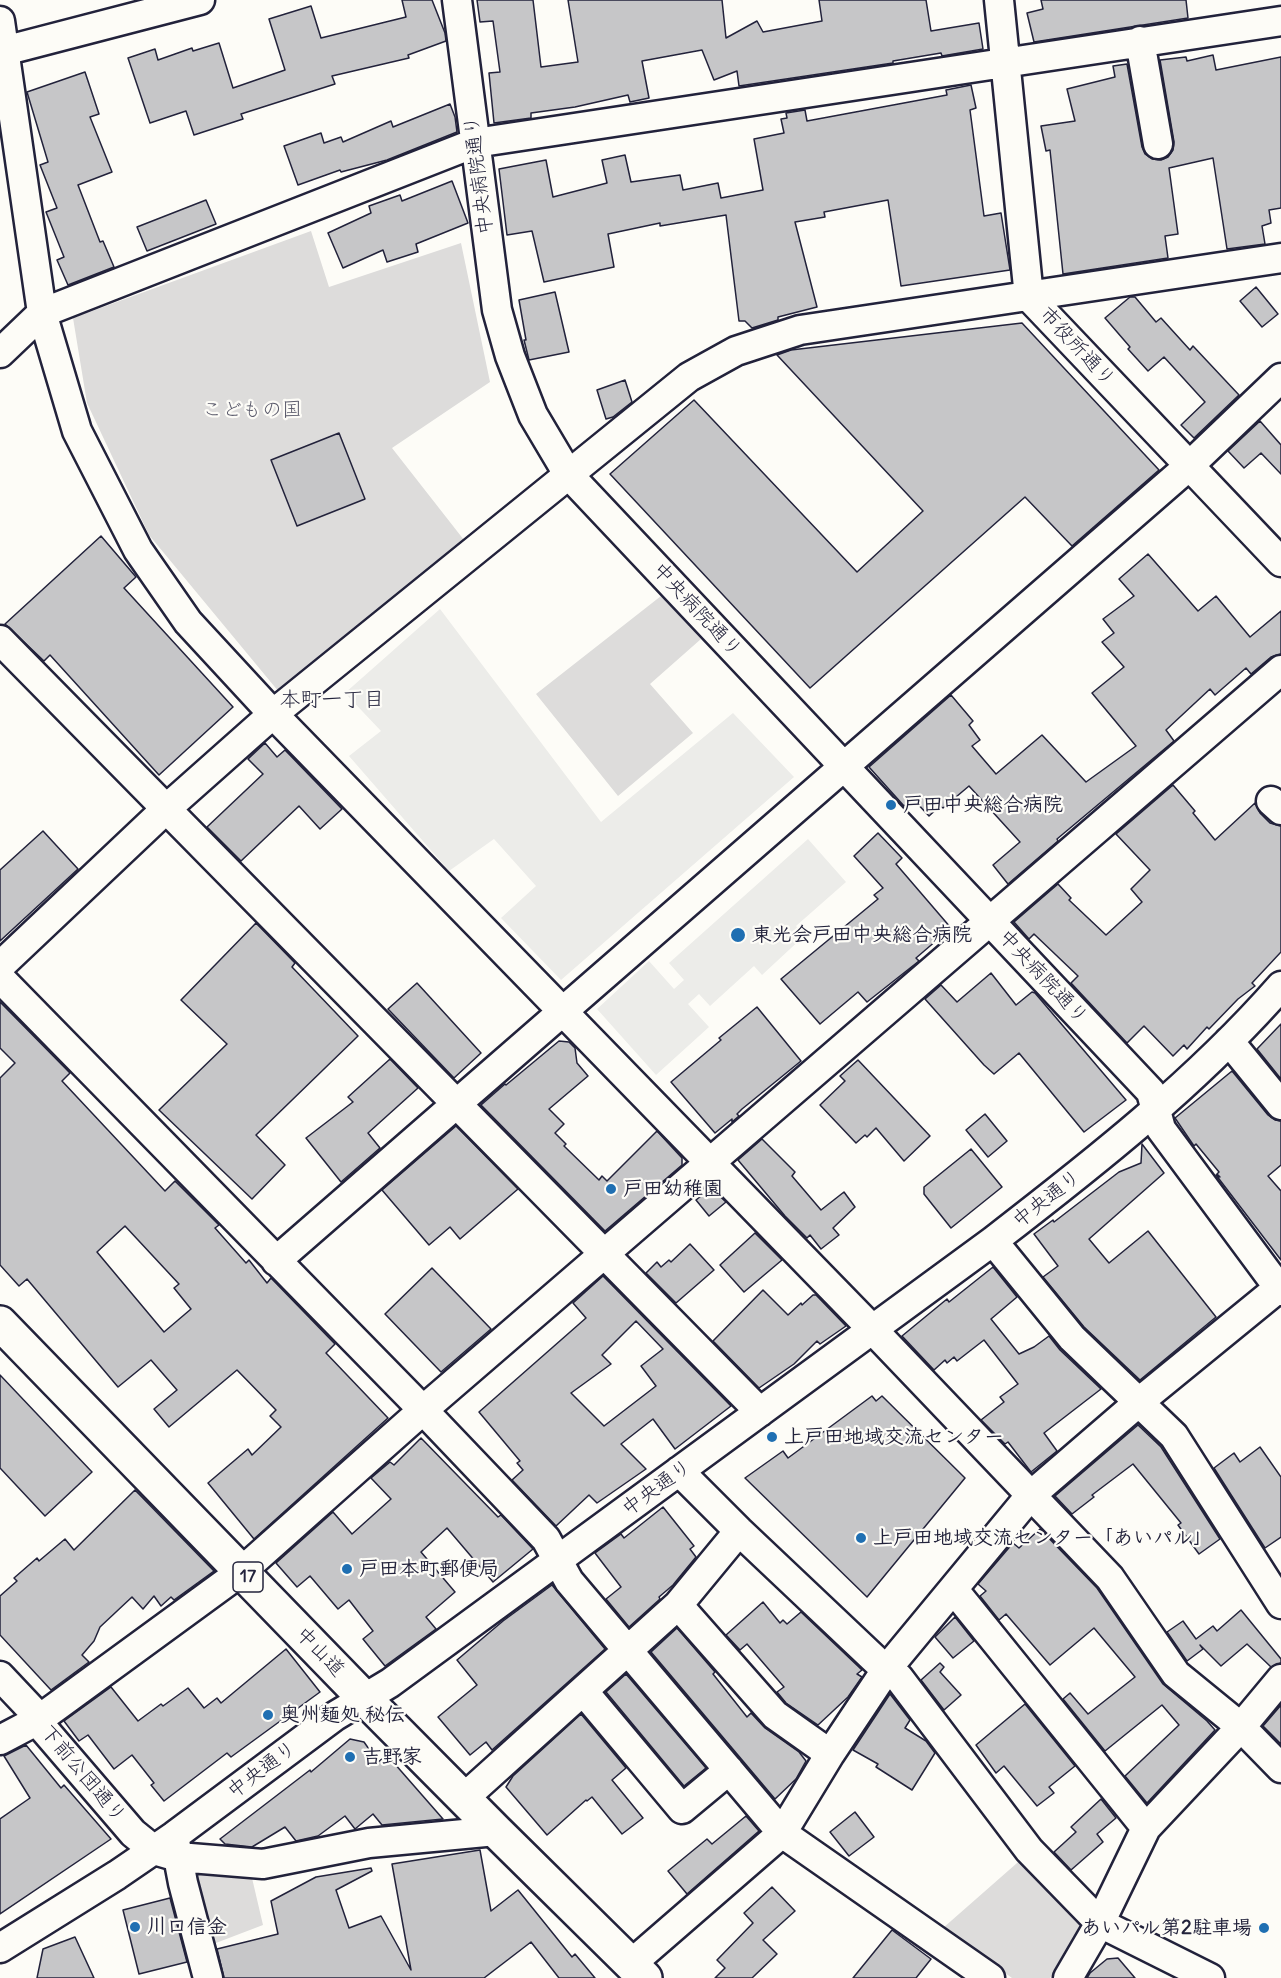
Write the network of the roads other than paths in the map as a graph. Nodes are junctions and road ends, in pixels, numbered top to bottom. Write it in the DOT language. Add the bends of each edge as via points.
graph roads {
  1 [pos="200,0"];
  2 [pos="457,0"];
  3 [pos="999,0"];
  4 [pos="0,21"];
  5 [pos="1281,21"];
  6 [pos="1140,41"];
  7 [pos="2,51"];
  8 [pos="1006,61"];
  9 [pos="475,143"];
  10 [pos="1158,144"];
  11 [pos="1281,258"];
  12 [pos="1029,297"];
  13 [pos="42,313"];
  14 [pos="0,353"];
  15 [pos="1281,378"];
  16 [pos="1190,466"];
  17 [pos="568,474"];
  18 [pos="1281,562"];
  19 [pos="0,640"];
  20 [pos="1281,670"];
  21 [pos="273,714"];
  22 [pos="844,766"];
  23 [pos="166,809"];
  24 [pos="990,921"];
  25 [pos="0,966"];
  26 [pos="0,978"];
  27 [pos="1281,986"];
  28 [pos="564,1012"];
  29 [pos="1229,1041"];
  30 [pos="458,1103"];
  31 [pos="1281,1105"];
  32 [pos="1155,1110"];
  33 [pos="710,1162"];
  34 [pos="993,1241"];
  35 [pos="606,1253"];
  36 [pos="276,1261"];
  37 [pos="1280,1289"];
  38 [pos="0,1323"];
  39 [pos="873,1330"];
  40 [pos="1139,1402"];
  41 [pos="423,1410"];
  42 [pos="760,1412"];
  43 [pos="679,1471"];
  44 [pos="1030,1496"];
  45 [pos="739,1531"];
  46 [pos="557,1560"];
  47 [pos="242,1570"];
  48 [pos="954,1590"];
  49 [pos="1281,1604"];
  50 [pos="678,1605"];
  51 [pos="628,1652"];
  52 [pos="886,1670"];
  53 [pos="0,1676"];
  54 [pos="1281,1678"];
  55 [pos="584,1692"];
  56 [pos="365,1699"];
  57 [pos="38,1720"];
  58 [pos="1241,1727"];
  59 [pos="0,1740"];
  60 [pos="830,1754"];
  61 [pos="1281,1768"];
  62 [pos="729,1770"];
  63 [pos="464,1798"];
  64 [pos="1146,1828"];
  65 [pos="496,1831"];
  66 [pos="782,1833"];
  67 [pos="168,1848"];
  68 [pos="1100,1923"];
  69 [pos="0,1948"];
  70 [pos="638,1971"];
  71 [pos="208,1978"];
  72 [pos="990,1978"];
  73 [pos="1068,1978"];
  74 [pos="1210,1978"];
  1 -- 7 [label="street"];
  2 -- 9 [label="street, 中央病院通り"];
  3 -- 8 [label="street, 市役所通り"];
  4 -- 7 [label="street"];
  5 -- 6 [label="street"];
  6 -- 8 [label="street"];
  6 -- 10 [label="street"];
  7 -- 13 [label="street"];
  8 -- 9 [label="street"];
  8 -- 12 [label="street, 市役所通り"];
  9 -- 13 [label="street"];
  9 -- 17 [label="street, 中央病院通り" via="497,310 533,416"];
  11 -- 12 [label="street"];
  12 -- 16 [label="street, 市役所通り"];
  12 -- 17 [label="street" via="800,330 736,351 688,377"];
  13 -- 14 [label="street"];
  13 -- 21 [label="street" via="77,431 138,550 188,622"];
  15 -- 16 [label="street"];
  16 -- 18 [label="street, 市役所通り"];
  16 -- 22 [label="street"];
  17 -- 21 [label="street"];
  17 -- 22 [label="street, 中央病院通り"];
  19 -- 23 [label="street"];
  20 -- 24 [label="street"];
  21 -- 23 [label="street"];
  21 -- 28 [label="street"];
  22 -- 24 [label="street, 中央病院通り"];
  22 -- 28 [label="street"];
  23 -- 25 [label="street"];
  23 -- 30 [label="street"];
  24 -- 32 [label="street, 中央病院通り" via="1151,1092"];
  24 -- 33 [label="street"];
  26 -- 36 [label="street"];
  27 -- 29 [label="street, 中央通り"];
  28 -- 30 [label="street"];
  28 -- 33 [label="street"];
  29 -- 31 [label="street"];
  29 -- 32 [label="street, 中央通り"];
  30 -- 35 [label="street"];
  30 -- 36 [label="street"];
  32 -- 34 [label="street, 中央通り"];
  32 -- 37 [label="street, 中央病院通り" via="1161,1129"];
  33 -- 35 [label="street"];
  33 -- 39 [label="street"];
  34 -- 39 [label="street, 中央通り"];
  34 -- 40 [label="street" via="1072,1338"];
  35 -- 41 [label="street"];
  35 -- 42 [label="street"];
  36 -- 41 [label="street"];
  37 -- 40 [label="street"];
  38 -- 47 [label="highway, 中山道 / 17"];
  39 -- 42 [label="street, 中央通り"];
  39 -- 44 [label="street"];
  40 -- 44 [label="street"];
  40 -- 49 [label="street" via="1174,1436"];
  41 -- 46 [label="street" via="546,1539"];
  41 -- 47 [label="street"];
  42 -- 43 [label="street, 中央通り"];
  43 -- 45 [label="street"];
  43 -- 46 [label="street, 中央通り"];
  44 -- 48 [label="street"];
  44 -- 58 [label="street" via="1110,1578 1176,1674"];
  45 -- 50 [label="street"];
  45 -- 52 [label="street"];
  46 -- 51 [label="street" via="569,1581"];
  46 -- 56 [label="street, 中央通り"];
  47 -- 56 [label="highway, 中山道 / 17"];
  47 -- 57 [label="street"];
  48 -- 52 [label="street"];
  48 -- 64 [label="street"];
  50 -- 51 [label="street"];
  50 -- 60 [label="street" via="775,1715"];
  51 -- 55 [label="street"];
  51 -- 62 [label="street"];
  52 -- 60 [label="street"];
  52 -- 68 [label="street" via="898,1678 1029,1850"];
  53 -- 57 [label="street, 下前公団通り"];
  54 -- 58 [label="street"];
  55 -- 62 [label="street" via="682,1809"];
  55 -- 63 [label="street"];
  56 -- 63 [label="highway, 中山道 / 17"];
  56 -- 67 [label="street, 中央通り" via="335,1716"];
  57 -- 59 [label="street"];
  57 -- 67 [label="street, 下前公団通り" via="133,1833"];
  58 -- 61 [label="street"];
  58 -- 64 [label="street"];
  60 -- 66 [label="street"];
  62 -- 66 [label="street"];
  63 -- 65 [label="highway, 中山道 / 17"];
  64 -- 68 [label="street"];
  65 -- 67 [label="street" via="369,1843 263,1864"];
  65 -- 70 [label="highway, 中山道 / 17"];
  66 -- 70 [label="street"];
  66 -- 72 [label="street"];
  67 -- 69 [label="street, 中央通り"];
  67 -- 71 [label="street" via="183,1883"];
  68 -- 73 [label="street"];
  68 -- 74 [label="street"];
}
